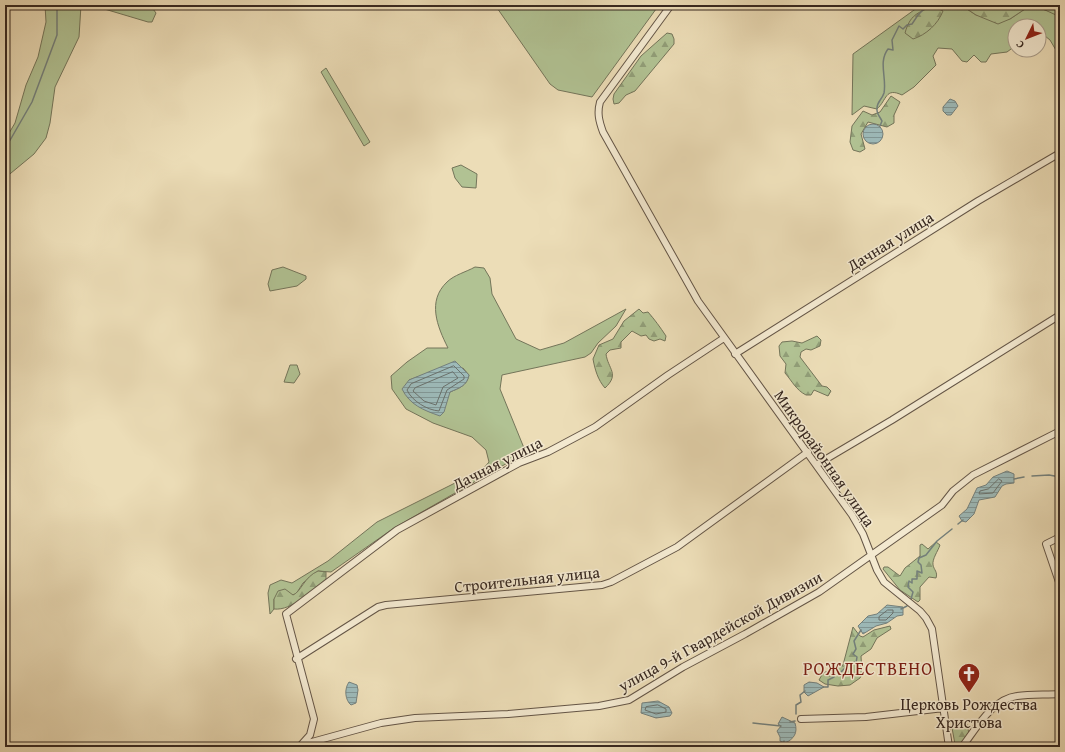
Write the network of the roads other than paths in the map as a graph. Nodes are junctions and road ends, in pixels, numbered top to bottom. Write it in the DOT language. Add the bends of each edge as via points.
graph roads {
  1 [pos="671,5"];
  2 [pos="1060,153"];
  3 [pos="1060,315"];
  4 [pos="724,338"];
  5 [pos="735,354"];
  6 [pos="1060,431"];
  7 [pos="808,452"];
  8 [pos="816,465"];
  9 [pos="1060,536"];
  10 [pos="872,554"];
  11 [pos="1060,585"];
  12 [pos="296,659"];
  13 [pos="1060,694"];
  14 [pos="944,708"];
  15 [pos="801,719"];
  16 [pos="299,746"];
  17 [pos="949,747"];
  18 [pos="962,747"];
  1 -- 4 [label="street, Микрорайонная улица" via="600,102 598,118 603,132 692,292"];
  2 -- 5 [label="street, Дачная улица" via="972,205"];
  3 -- 8 [label="street"];
  4 -- 5 [label="street, Микрорайонная улица"];
  4 -- 12 [label="street, Дачная улица" via="595,427 548,452 519,463 397,530 286,614"];
  5 -- 7 [label="street, Микрорайонная улица"];
  6 -- 10 [label="street, улица 9-й Гвардейской Дивизии" via="973,475 953,490 942,505"];
  7 -- 8 [label="street, Микрорайонная улица"];
  7 -- 12 [label="street, Строительная улица" via="677,547 611,582 602,585 386,605"];
  8 -- 10 [label="street, Микрорайонная улица" via="852,515"];
  9 -- 11 [label="street" via="1046,544"];
  10 -- 14 [label="street, Микрорайонная улица" via="884,582 920,611 932,629"];
  10 -- 16 [label="street, улица 9-й Гвардейской Дивизии" via="819,592 683,667 629,700 599,706 508,714 415,718 381,723"];
  12 -- 16 [label="street" via="314,719 310,735"];
  13 -- 18 [label="street" via="1017,696 1003,701 992,710"];
  14 -- 15 [label="street" via="866,717"];
  14 -- 17 [label="street, Микрорайонная улица"];
}
